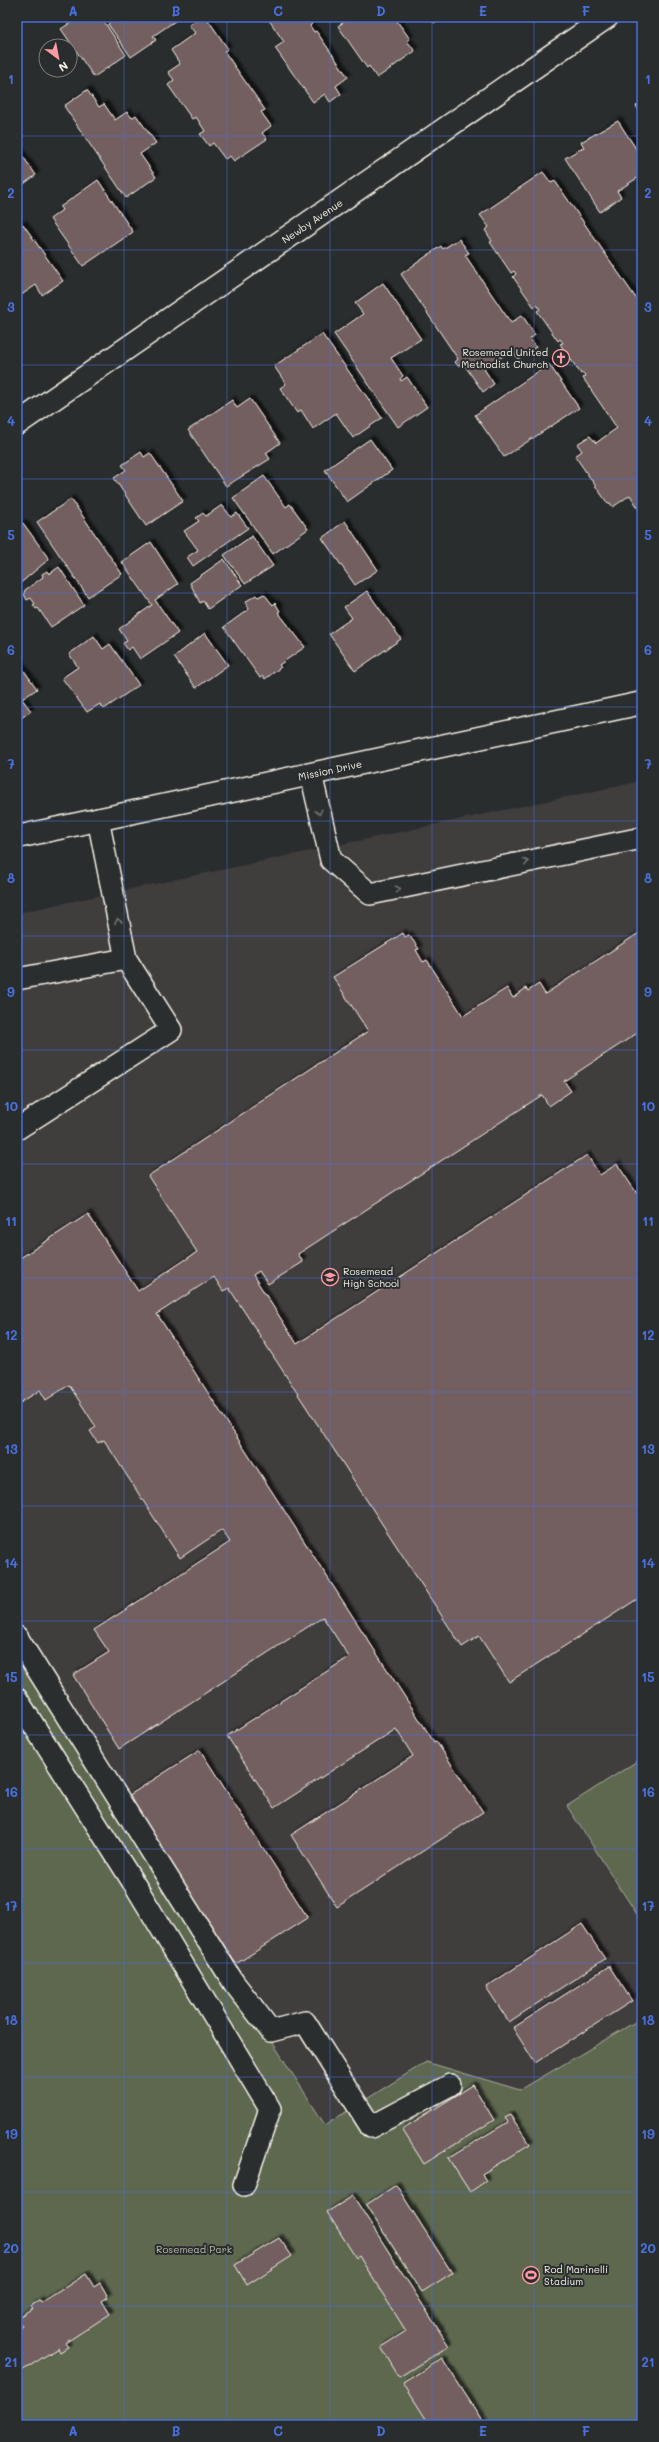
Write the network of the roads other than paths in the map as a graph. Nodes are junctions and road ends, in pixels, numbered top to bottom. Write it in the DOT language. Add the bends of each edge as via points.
graph roads {
  1 [pos="607,17"];
  2 [pos="17,424"];
  3 [pos="642,703"];
  4 [pos="311,774"];
  5 [pos="98,820"];
  6 [pos="17,837"];
  7 [pos="642,838"];
  8 [pos="126,959"];
  9 [pos="17,979"];
  10 [pos="17,1129"];
  11 [pos="17,1637"];
  12 [pos="17,1699"];
  13 [pos="450,2085"];
  14 [pos="244,2185"];
  1 -- 2 [label="street, Newby Avenue"];
  3 -- 4 [label="street, Mission Drive"];
  4 -- 5 [label="street, Mission Drive"];
  4 -- 7 [label="lane, one-way" via="331,860 370,894"];
  5 -- 6 [label="street, Mission Drive"];
  8 -- 5 [label="lane, one-way"];
  8 -- 9 [label="lane"];
  8 -- 10 [label="lane" via="172,1030"];
  11 -- 13 [label="lane" via="234,1983 271,2031 305,2022 371,2126"];
  12 -- 14 [label="lane" via="138,1890 270,2109"];
}
